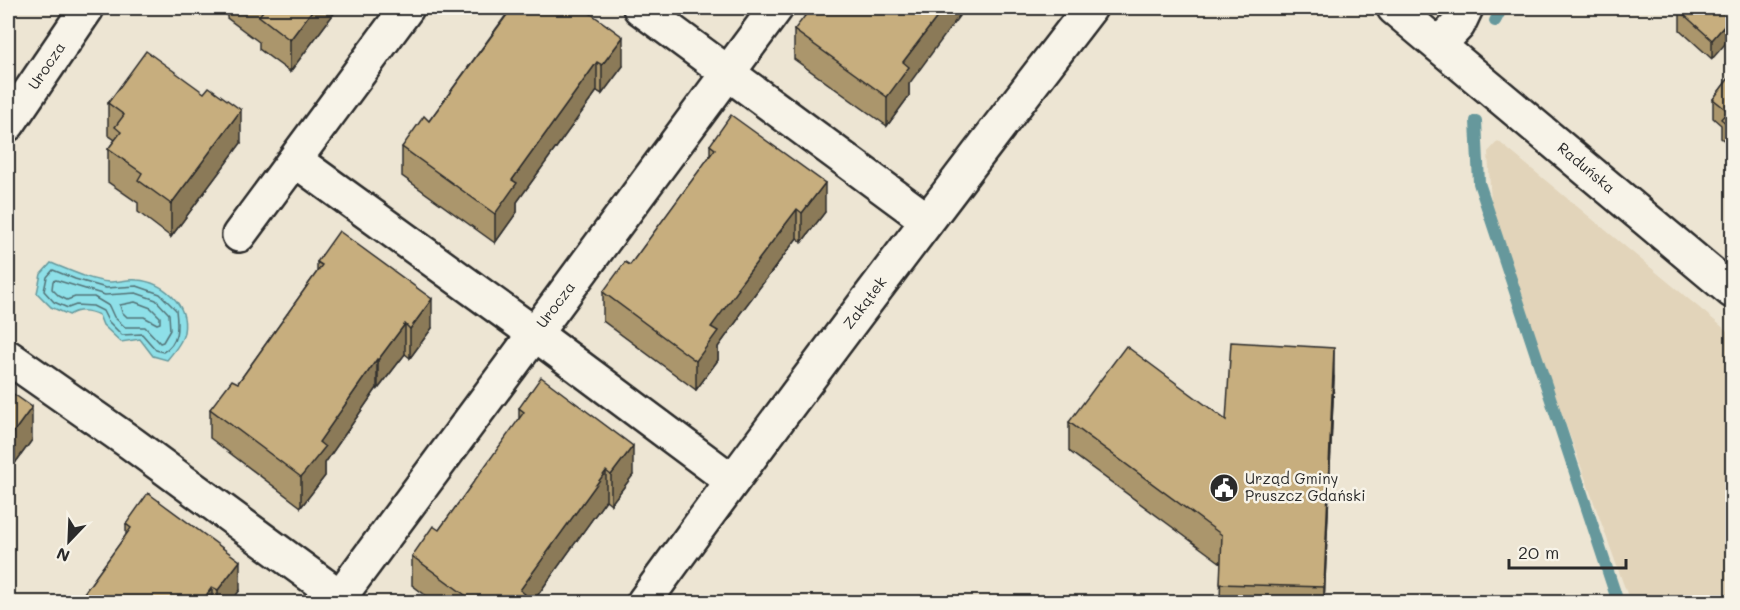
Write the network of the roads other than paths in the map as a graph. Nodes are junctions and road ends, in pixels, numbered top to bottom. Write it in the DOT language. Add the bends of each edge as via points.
graph roads {
  1 [pos="87,8"];
  2 [pos="407,8"];
  3 [pos="640,8"];
  4 [pos="776,8"];
  5 [pos="1090,8"];
  6 [pos="1394,8"];
  7 [pos="1466,8"];
  8 [pos="1439,45"];
  9 [pos="729,73"];
  10 [pos="8,124"];
  11 [pos="295,160"];
  12 [pos="927,220"];
  13 [pos="239,235"];
  14 [pos="1732,291"];
  15 [pos="535,334"];
  16 [pos="8,357"];
  17 [pos="732,481"];
  18 [pos="341,601"];
  19 [pos="644,603"];
  1 -- 10 [label="street, Urocza"];
  2 -- 11 [label="street"];
  3 -- 9 [label="street"];
  4 -- 9 [label="street, Urocza"];
  5 -- 12 [label="street, Zakątek"];
  6 -- 8 [label="street, Raduńska"];
  7 -- 8 [label="street" via="1458,25"];
  8 -- 14 [label="street, Raduńska"];
  9 -- 12 [label="street"];
  9 -- 15 [label="street, Urocza"];
  11 -- 13 [label="street"];
  11 -- 15 [label="street"];
  12 -- 17 [label="street, Zakątek"];
  15 -- 17 [label="street"];
  15 -- 18 [label="street, Urocza"];
  16 -- 18 [label="street"];
  17 -- 19 [label="street, Zakątek"];
}
